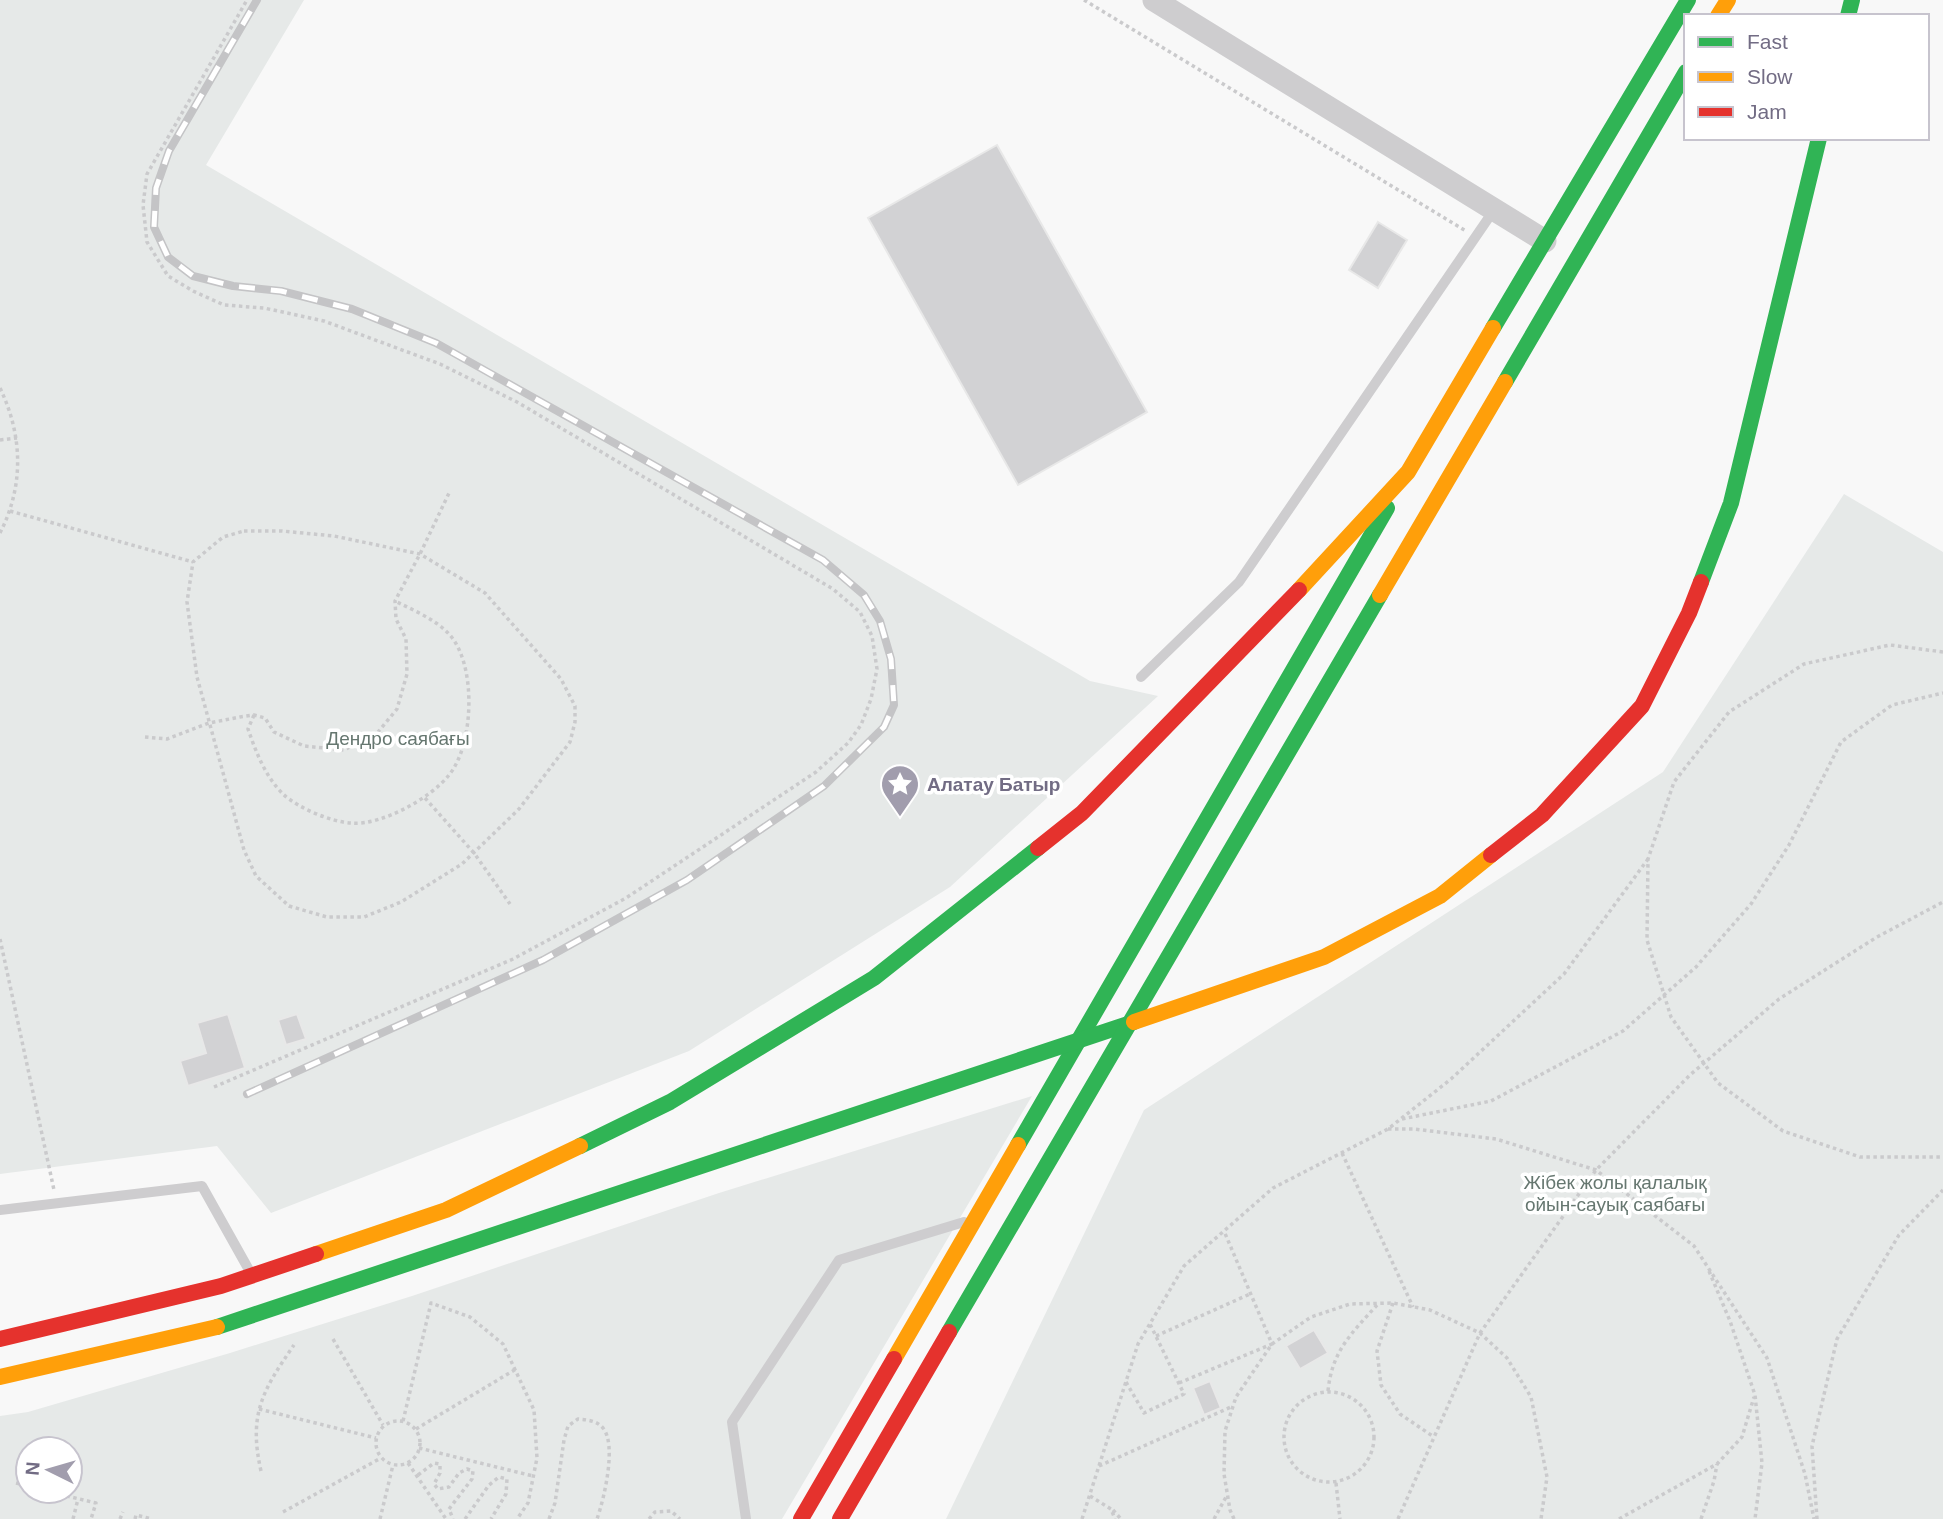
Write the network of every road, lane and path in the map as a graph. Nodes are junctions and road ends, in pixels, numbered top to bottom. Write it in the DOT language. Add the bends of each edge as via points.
graph roads {
  1 [pos="247,0"];
  2 [pos="1084,0"];
  3 [pos="1154,0"];
  4 [pos="1688,0"];
  5 [pos="1684,75"];
  6 [pos="1819,140"];
  7 [pos="1494,210"];
  8 [pos="1476,237"];
  9 [pos="1545,242"];
  10 [pos="0,388"];
  11 [pos="17,438"];
  12 [pos="0,440"];
  13 [pos="1408,472"];
  14 [pos="450,491"];
  15 [pos="10,511"];
  16 [pos="0,533"];
  17 [pos="420,554"];
  18 [pos="193,562"];
  19 [pos="395,601"];
  20 [pos="1943,652"];
  21 [pos="1141,677"];
  22 [pos="1943,693"];
  23 [pos="254,715"];
  24 [pos="209,723"];
  25 [pos="145,737"];
  26 [pos="425,798"];
  27 [pos="474,853"];
  28 [pos="1648,859"];
  29 [pos="1943,902"];
  30 [pos="510,904"];
  31 [pos="0,939"];
  32 [pos="8,975"];
  33 [pos="0,977"];
  34 [pos="1664,996"];
  35 [pos="1703,1063"];
  36 [pos="214,1087"];
  37 [pos="1401,1119"];
  38 [pos="1388,1129"];
  39 [pos="1342,1153"];
  40 [pos="1943,1157"];
  41 [pos="1596,1170"];
  42 [pos="1943,1190"];
  43 [pos="57,1203"];
  44 [pos="0,1210"];
  45 [pos="976,1218"];
  46 [pos="1224,1231"];
  47 [pos="1704,1262"];
  48 [pos="252,1276"];
  49 [pos="1250,1293"];
  50 [pos="1393,1303"];
  51 [pos="1379,1304"];
  52 [pos="1413,1307"];
  53 [pos="1150,1324"];
  54 [pos="1480,1333"];
  55 [pos="1156,1336"];
  56 [pos="0,1339"];
  57 [pos="333,1339"];
  58 [pos="1272,1344"];
  59 [pos="294,1345"];
  60 [pos="516,1369"];
  61 [pos="0,1377"];
  62 [pos="1126,1382"];
  63 [pos="1179,1384"];
  64 [pos="1328,1391"];
  65 [pos="1755,1395"];
  66 [pos="1233,1406"];
  67 [pos="259,1409"];
  68 [pos="403,1421"];
  69 [pos="383,1426"];
  70 [pos="416,1429"];
  71 [pos="1434,1437"];
  72 [pos="376,1438"];
  73 [pos="419,1448"];
  74 [pos="381,1458"];
  75 [pos="408,1463"];
  76 [pos="1717,1464"];
  77 [pos="393,1465"];
  78 [pos="1099,1466"];
  79 [pos="261,1471"];
  80 [pos="418,1475"];
  81 [pos="533,1476"];
  82 [pos="1336,1482"];
  83 [pos="1227,1495"];
  84 [pos="1090,1496"];
  85 [pos="84,1500"];
  86 [pos="1111,1509"];
  87 [pos="122,1512"];
  88 [pos="283,1512"];
  89 [pos="90,1519"];
  90 [pos="120,1519"];
  91 [pos="135,1519"];
  92 [pos="152,1519"];
  93 [pos="380,1519"];
  94 [pos="446,1519"];
  95 [pos="453,1519"];
  96 [pos="466,1519"];
  97 [pos="491,1519"];
  98 [pos="517,1519"];
  99 [pos="549,1519"];
  100 [pos="597,1519"];
  101 [pos="649,1519"];
  102 [pos="680,1519"];
  103 [pos="746,1519"];
  104 [pos="801,1519"];
  105 [pos="840,1519"];
  106 [pos="1082,1519"];
  107 [pos="1115,1519"];
  108 [pos="1121,1519"];
  109 [pos="1213,1519"];
  110 [pos="1234,1519"];
  111 [pos="1340,1519"];
  112 [pos="1398,1519"];
  113 [pos="1541,1519"];
  114 [pos="1619,1519"];
  115 [pos="1700,1519"];
  116 [pos="1755,1519"];
  117 [pos="1815,1519"];
  1 -- 36 [label="path" via="147,174 143,205 147,242 168,276 224,305 324,321 440,364 517,402 833,589 860,612 872,636 877,669 861,725 848,743 816,772 626,898 513,959"];
  2 -- 8 [label="path"];
  3 -- 7 [label="street"];
  4 -- 9 [label="main road"];
  5 -- 105 [label="main road"];
  6 -- 61 [label="main road" via="1731,503 1689,613 1642,706 1542,815 1440,896 1324,957 982,1074 232,1322"];
  7 -- 8 [label="lane"];
  7 -- 9 [label="street"];
  8 -- 21 [label="lane" via="1239,582"];
  9 -- 13 [label="main road"];
  10 -- 11 [label="path"];
  11 -- 12 [label="path"];
  11 -- 15 [label="path" via="19,470"];
  13 -- 45 [label="main road"];
  13 -- 48 [label="main road" via="1082,813 874,978 670,1102 446,1210"];
  14 -- 17 [label="path"];
  15 -- 16 [label="path"];
  15 -- 18 [label="path"];
  17 -- 18 [label="path" via="334,536 244,531 223,537"];
  17 -- 19 [label="path"];
  17 -- 27 [label="path" via="485,593 561,679 575,706 570,742 519,809"];
  18 -- 24 [label="path" via="187,602 197,677"];
  19 -- 23 [label="path" via="396,619 406,639 407,674 397,709 378,732 344,750 304,746 274,732 265,718"];
  19 -- 26 [label="path" via="450,635 466,666 470,702 464,746 450,774"];
  20 -- 28 [label="path" via="1890,645 1804,664 1729,712 1674,782"];
  22 -- 34 [label="path" via="1892,705 1841,742 1789,845 1751,904 1696,968"];
  23 -- 24 [label="path"];
  23 -- 26 [label="path" via="247,729 259,761 284,794 319,816 352,824 392,815"];
  24 -- 25 [label="path" via="167,738"];
  24 -- 27 [label="path" via="244,850 256,876 289,906 327,916 364,917 401,902"];
  26 -- 27 [label="path"];
  27 -- 30 [label="path"];
  28 -- 34 [label="path" via="1647,940"];
  28 -- 37 [label="path" via="1564,974"];
  29 -- 35 [label="path" via="1779,999"];
  31 -- 32 [label="path"];
  32 -- 33 [label="path"];
  32 -- 43 [label="path"];
  34 -- 35 [label="path" via="1671,1017"];
  34 -- 37 [label="path" via="1623,1031 1491,1101"];
  35 -- 40 [label="path" via="1718,1083 1783,1131 1860,1157"];
  35 -- 41 [label="path"];
  37 -- 38 [label="path"];
  38 -- 39 [label="path"];
  38 -- 41 [label="path" via="1496,1139"];
  39 -- 46 [label="path" via="1273,1188"];
  39 -- 52 [label="path"];
  41 -- 47 [label="path" via="1694,1246"];
  41 -- 54 [label="path"];
  42 -- 117 [label="path" via="1899,1235 1838,1339 1812,1446"];
  43 -- 44 [label="lane"];
  43 -- 48 [label="lane" via="202,1186"];
  45 -- 103 [label="lane" via="838,1260 732,1422"];
  45 -- 104 [label="main road"];
  46 -- 49 [label="path"];
  46 -- 53 [label="path" via="1184,1266"];
  47 -- 65 [label="path"];
  47 -- 117 [label="path" via="1767,1358"];
  48 -- 56 [label="main road"];
  49 -- 55 [label="path"];
  49 -- 58 [label="path"];
  50 -- 51 [label="path"];
  50 -- 52 [label="path"];
  50 -- 71 [label="path" via="1377,1351 1381,1385 1399,1414"];
  51 -- 58 [label="path" via="1350,1304 1311,1317"];
  51 -- 64 [label="path" via="1343,1341 1330,1371"];
  52 -- 54 [label="path"];
  53 -- 55 [label="path"];
  53 -- 62 [label="path"];
  54 -- 71 [label="path"];
  54 -- 113 [label="path" via="1507,1358 1531,1397 1547,1477"];
  55 -- 63 [label="path"];
  57 -- 69 [label="path"];
  58 -- 63 [label="path"];
  58 -- 66 [label="path"];
  59 -- 67 [label="path" via="268,1383"];
  60 -- 68 [label="path" via="503,1344 470,1317 431,1303"];
  60 -- 70 [label="path"];
  60 -- 81 [label="path" via="534,1410 537,1458"];
  62 -- 63 [label="path" via="1144,1413 1184,1394"];
  62 -- 78 [label="path"];
  64 -- 82 [label="path" via="1358,1402 1374,1431 1367,1462 1352,1477"];
  64 -- 82 [label="path" via="1306,1398 1290,1413 1284,1445 1301,1472 1320,1482"];
  65 -- 76 [label="path" via="1742,1437"];
  65 -- 116 [label="path" via="1762,1462"];
  66 -- 78 [label="path"];
  66 -- 83 [label="path" via="1225,1432"];
  67 -- 72 [label="path"];
  67 -- 79 [label="path" via="256,1450"];
  68 -- 69 [label="path"];
  68 -- 70 [label="path"];
  69 -- 72 [label="path"];
  70 -- 73 [label="path"];
  71 -- 112 [label="path"];
  72 -- 74 [label="path"];
  73 -- 75 [label="path"];
  73 -- 81 [label="path"];
  74 -- 77 [label="path"];
  74 -- 88 [label="path"];
  75 -- 77 [label="path"];
  75 -- 80 [label="path"];
  76 -- 114 [label="path"];
  76 -- 115 [label="path"];
  77 -- 93 [label="path"];
  78 -- 84 [label="path"];
  80 -- 94 [label="path"];
  80 -- 95 [label="path" via="434,1463 440,1464 434,1484 438,1489 449,1487 459,1473 473,1471 449,1510"];
  81 -- 98 [label="path" via="528,1503"];
  82 -- 111 [label="path"];
  83 -- 109 [label="path"];
  83 -- 110 [label="path"];
  84 -- 86 [label="path"];
  84 -- 106 [label="path"];
  85 -- 89 [label="path" via="96,1503"];
  86 -- 107 [label="path"];
  86 -- 108 [label="path"];
  87 -- 90 [label="path"];
  91 -- 92 [label="path" via="136,1515"];
  96 -- 97 [label="path" via="489,1485 499,1477 507,1479 506,1494"];
  99 -- 100 [label="path" via="568,1426 578,1419 593,1420 604,1429 610,1444"];
  101 -- 102 [label="path" via="655,1513 671,1511"];
}
